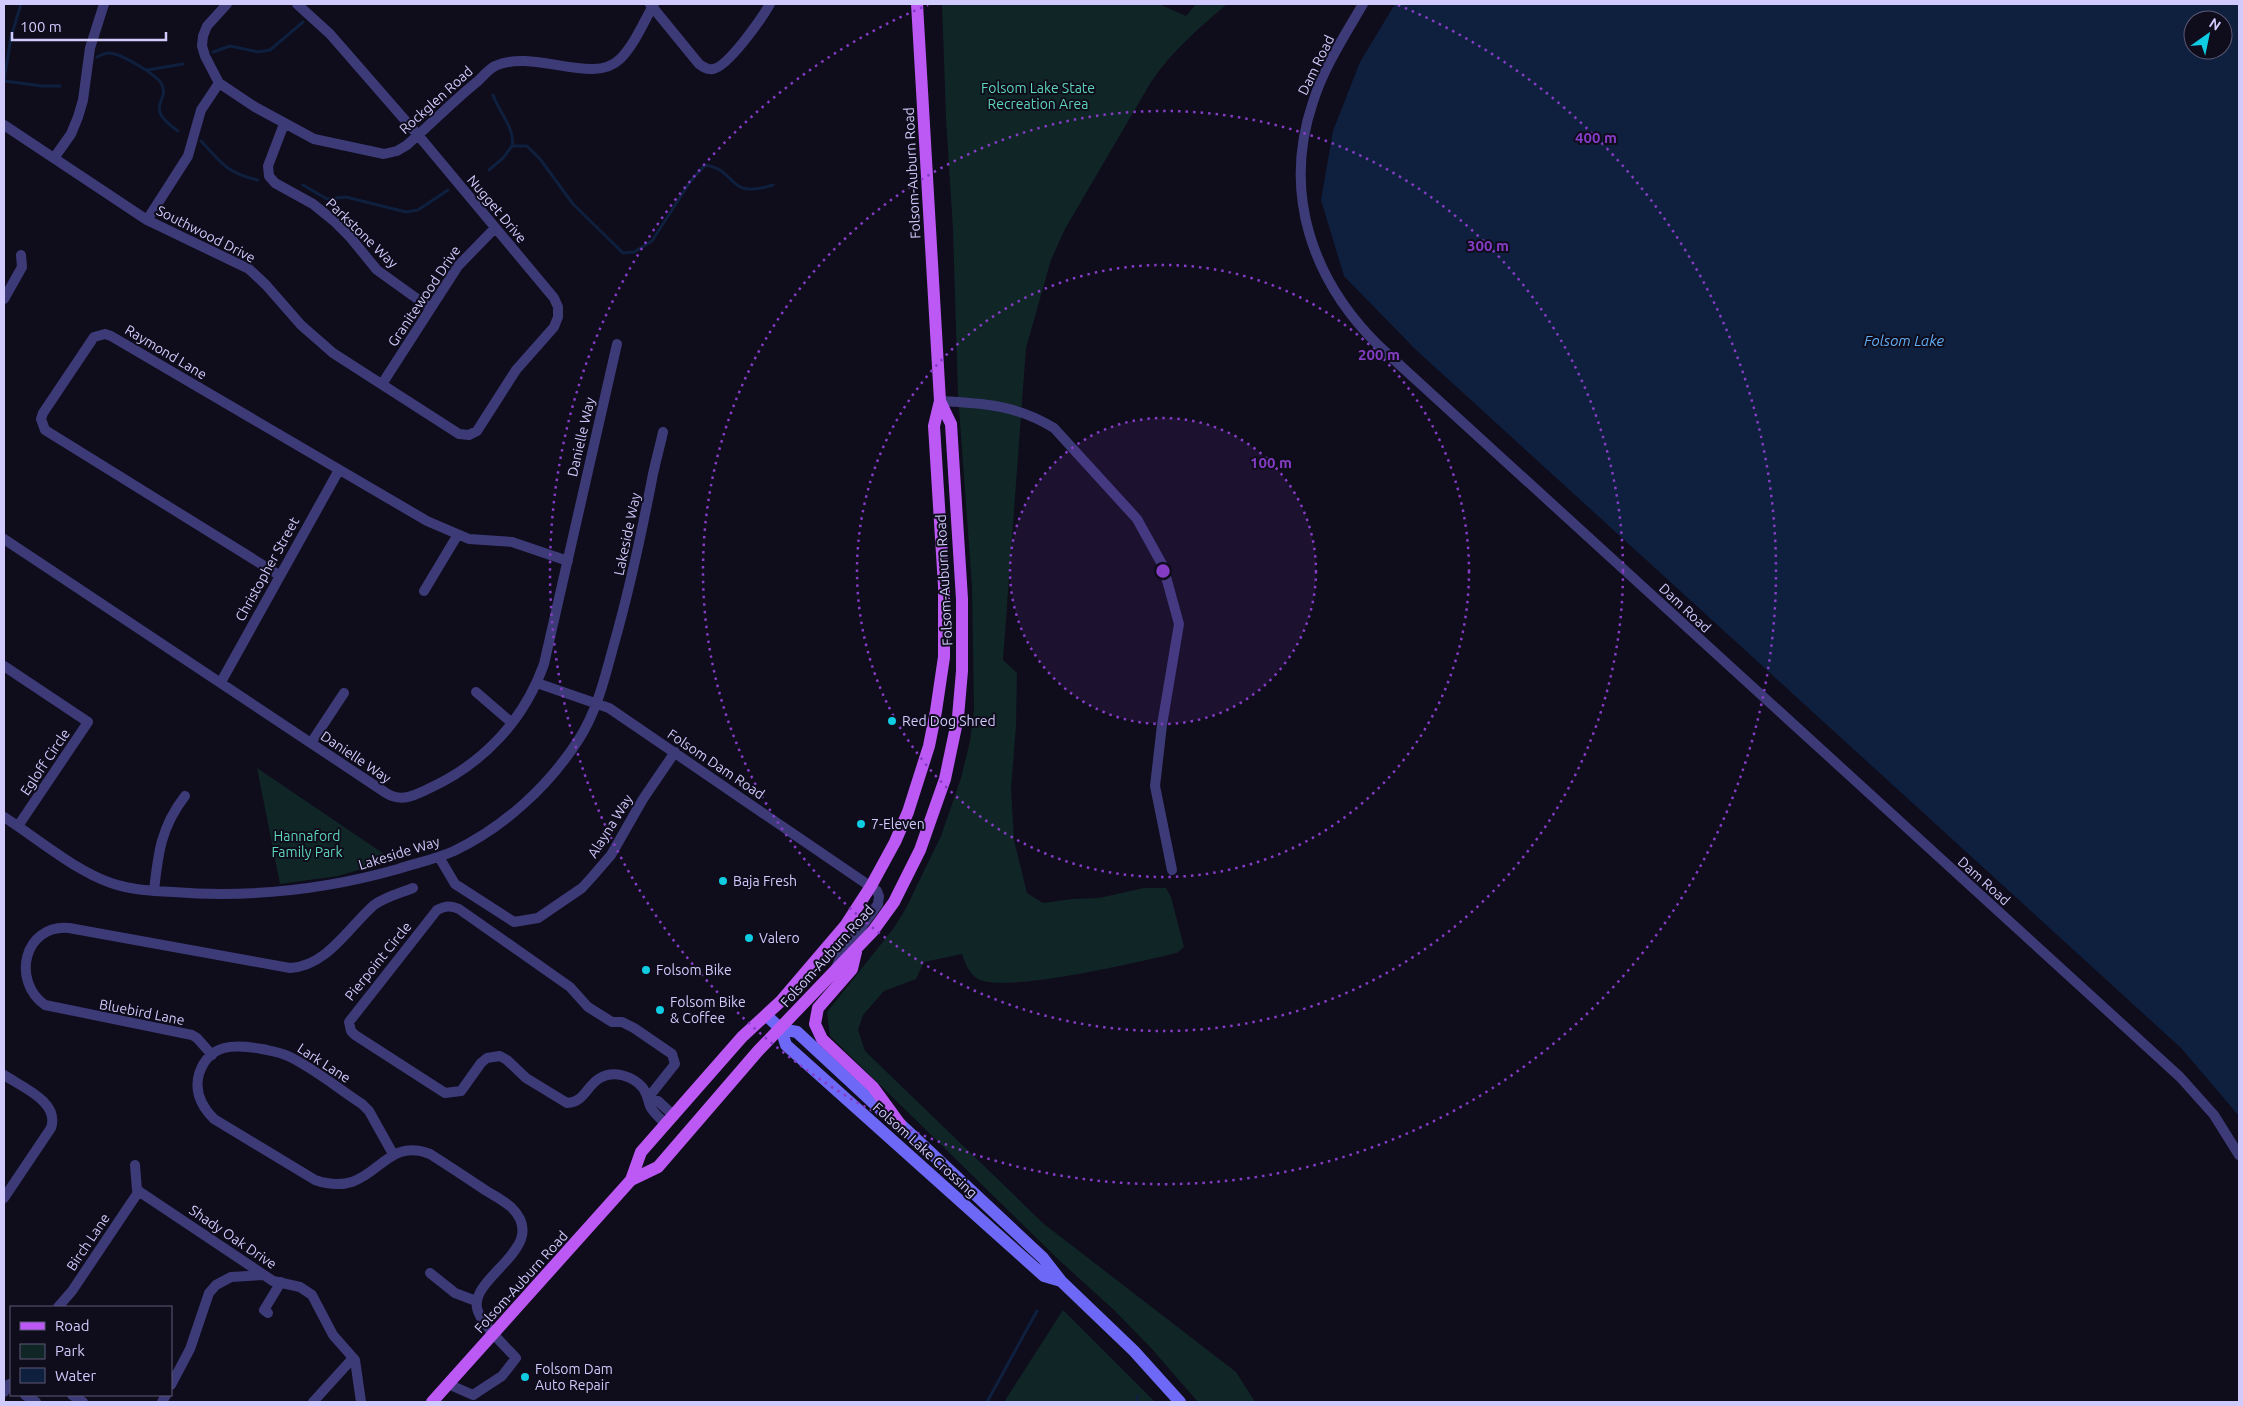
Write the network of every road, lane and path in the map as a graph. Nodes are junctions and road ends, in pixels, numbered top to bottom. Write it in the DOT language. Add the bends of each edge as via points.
graph roads {
  1 [pos="104,4"];
  2 [pos="227,4"];
  3 [pos="298,4"];
  4 [pos="770,4"];
  5 [pos="917,4"];
  6 [pos="1364,4"];
  7 [pos="652,5"];
  8 [pos="219,82"];
  9 [pos="284,124"];
  10 [pos="4,125"];
  11 [pos="418,135"];
  12 [pos="54,158"];
  13 [pos="146,220"];
  14 [pos="495,228"];
  15 [pos="21,255"];
  16 [pos="4,300"];
  17 [pos="430,308"];
  18 [pos="617,344"];
  19 [pos="382,384"];
  20 [pos="940,401"];
  21 [pos="663,432"];
  22 [pos="457,433"];
  23 [pos="339,470"];
  24 [pos="457,536"];
  25 [pos="4,539"];
  26 [pos="568,561"];
  27 [pos="279,575"];
  28 [pos="424,592"];
  29 [pos="4,666"];
  30 [pos="221,682"];
  31 [pos="537,683"];
  32 [pos="476,692"];
  33 [pos="344,693"];
  34 [pos="596,704"];
  35 [pos="512,723"];
  36 [pos="311,743"];
  37 [pos="675,752"];
  38 [pos="185,796"];
  39 [pos="4,817"];
  40 [pos="18,826"];
  41 [pos="439,857"];
  42 [pos="1172,870"];
  43 [pos="871,886"];
  44 [pos="413,888"];
  45 [pos="154,891"];
  46 [pos="857,949"];
  47 [pos="835,972"];
  48 [pos="767,1016"];
  49 [pos="781,1029"];
  50 [pos="212,1055"];
  51 [pos="4,1075"];
  52 [pos="648,1098"];
  53 [pos="670,1120"];
  54 [pos="900,1124"];
  55 [pos="393,1154"];
  56 [pos="2239,1155"];
  57 [pos="135,1165"];
  58 [pos="631,1180"];
  59 [pos="140,1191"];
  60 [pos="4,1198"];
  61 [pos="430,1273"];
  62 [pos="264,1275"];
  63 [pos="1060,1281"];
  64 [pos="281,1282"];
  65 [pos="476,1301"];
  66 [pos="59,1306"];
  67 [pos="268,1313"];
  68 [pos="495,1333"];
  69 [pos="353,1358"];
  70 [pos="172,1383"];
  71 [pos="448,1384"];
  72 [pos="313,1402"];
  73 [pos="360,1402"];
  74 [pos="432,1402"];
  75 [pos="1180,1402"];
  1 -- 12 [label="street" via="90,48 78,117 71,134"];
  2 -- 8 [label="street, Rockglen Road" via="203,36 205,56"];
  3 -- 11 [label="street, Nugget Drive" via="330,34"];
  4 -- 7 [label="street" via="747,37 724,62 712,69 699,64"];
  5 -- 20 [label="main road, Folsom-Auburn Road"];
  6 -- 56 [label="street, Dam Road" via="1319,86 1305,130 1301,166 1310,239 1342,305 1379,346 2180,1077 2214,1115"];
  7 -- 11 [label="street, Rockglen Road" via="624,54 610,66 591,69 521,60 495,67"];
  8 -- 9 [label="street, Rockglen Road"];
  8 -- 13 [label="street" via="201,110 188,156"];
  9 -- 11 [label="street, Rockglen Road" via="329,143 384,154 397,152"];
  9 -- 17 [label="street, Parkstone Way" via="268,166 274,183 312,204 334,221 377,270"];
  10 -- 12 [label="street, Southwood Drive"];
  11 -- 14 [label="street, Nugget Drive"];
  12 -- 13 [label="street, Southwood Drive"];
  13 -- 19 [label="street, Southwood Drive" via="249,269 316,339"];
  14 -- 17 [label="street, Granitewood Drive" via="458,266"];
  14 -- 22 [label="street, Nugget Drive" via="554,298 558,317 554,327 516,370 477,431 468,435"];
  15 -- 16 [label="street" via="22,267"];
  17 -- 19 [label="street, Granitewood Drive"];
  18 -- 26 [label="street, Danielle Way"];
  19 -- 22 [label="street, Southwood Drive"];
  20 -- 42 [label="street" via="990,404 1038,418 1054,428 1138,519 1163,566 1179,624 1162,725 1156,786"];
  20 -- 43 [label="main road, Folsom-Auburn Road" via="934,426 945,621 944,658 928,751 896,842"];
  20 -- 46 [label="main road, Folsom-Auburn Road" via="950,424 960,568 962,672 958,717 945,779 916,858 887,913"];
  21 -- 34 [label="street, Lakeside Way" via="636,566"];
  23 -- 24 [label="street, Raymond Lane"];
  23 -- 27 [label="street, Christopher Street"];
  23 -- 27 [label="street, Raymond Lane" via="105,334 89,341 43,413 42,425 50,434"];
  24 -- 26 [label="street, Raymond Lane" via="512,542"];
  24 -- 28 [label="street"];
  25 -- 30 [label="street, Danielle Way"];
  26 -- 31 [label="street, Danielle Way"];
  27 -- 30 [label="street, Christopher Street"];
  29 -- 40 [label="street, Egloff Circle" via="88,722"];
  30 -- 36 [label="street, Danielle Way"];
  31 -- 34 [label="street, Folsom Dam Road"];
  31 -- 35 [label="street, Danielle Way"];
  32 -- 35 [label="street"];
  33 -- 36 [label="street"];
  34 -- 37 [label="street, Folsom Dam Road" via="609,708"];
  34 -- 41 [label="street, Lakeside Way" via="584,731 564,761 525,803 490,831"];
  35 -- 36 [label="street, Danielle Way" via="496,743 467,768 404,798 386,794"];
  37 -- 41 [label="street, Alayna Way" via="605,862 582,888 538,918 514,922 455,884"];
  37 -- 43 [label="street, Folsom Dam Road"];
  38 -- 45 [label="street" via="163,832"];
  39 -- 40 [label="street, Lakeside Way"];
  40 -- 45 [label="street, Lakeside Way" via="99,878 134,889"];
  41 -- 45 [label="street, Lakeside Way" via="368,878 302,890 234,895"];
  43 -- 47 [label="street" via="879,896 878,904 842,954"];
  43 -- 48 [label="main road, Folsom-Auburn Road" via="845,926"];
  44 -- 50 [label="street, Bluebird Lane" via="375,905 320,959 302,968 69,928 47,931 29,950 25,973 31,992 45,1005 192,1036 198,1038"];
  46 -- 47 [label="main road, Folsom-Auburn Road"];
  46 -- 54 [label="main road" via="852,968 818,1008 815,1024 822,1039 873,1087"];
  47 -- 49 [label="main road, Folsom-Auburn Road"];
  48 -- 49 [label="main road, Folsom Lake Crossing"];
  48 -- 53 [label="main road, Folsom-Auburn Road" via="742,1037"];
  49 -- 54 [label="main road, Folsom Lake Crossing" via="797,1032"];
  49 -- 58 [label="main road, Folsom-Auburn Road" via="758,1051 658,1167"];
  49 -- 63 [label="main road, Folsom Lake Crossing" via="786,1045 1044,1276"];
  50 -- 55 [label="street, Lark Lane" via="221,1049 241,1045 290,1057 362,1104"];
  50 -- 55 [label="street" via="202,1067 197,1086 207,1112 315,1180 337,1186 360,1181"];
  51 -- 60 [label="street" via="46,1104 53,1115 51,1128"];
  52 -- 52 [label="street, Pierpoint Circle" via="638,1084 616,1074 599,1078 580,1099 567,1103 526,1078 507,1060 495,1056 481,1063 461,1091 445,1093 355,1035 349,1022 437,910 451,906 570,986 588,1007 612,1022 622,1022 634,1028 672,1054 675,1064"];
  52 -- 53 [label="street, Pierpoint Circle" via="658,1101"];
  53 -- 58 [label="main road, Folsom-Auburn Road" via="641,1152"];
  54 -- 63 [label="main road, Folsom Lake Crossing" via="1043,1258"];
  55 -- 65 [label="street" via="416,1151 430,1154 507,1204 517,1215 520,1242"];
  57 -- 59 [label="street" via="137,1190"];
  58 -- 68 [label="main road, Folsom-Auburn Road"];
  59 -- 62 [label="street, Shady Oak Drive"];
  59 -- 66 [label="street, Birch Lane"];
  61 -- 65 [label="street" via="455,1293"];
  62 -- 64 [label="street, Shady Oak Drive"];
  62 -- 70 [label="street" via="230,1278 209,1293 190,1349"];
  63 -- 75 [label="main road, Folsom Lake Crossing" via="1134,1351"];
  64 -- 67 [label="street" via="264,1310"];
  64 -- 69 [label="street, Shady Oak Drive" via="300,1287 312,1295 333,1335"];
  65 -- 68 [label="street" via="479,1314"];
  68 -- 71 [label="main road, Folsom-Auburn Road"];
  68 -- 71 [label="street" via="516,1358 502,1376 473,1395"];
  69 -- 72 [label="street"];
  69 -- 73 [label="street"];
  71 -- 74 [label="main road, Folsom-Auburn Road"];
}
